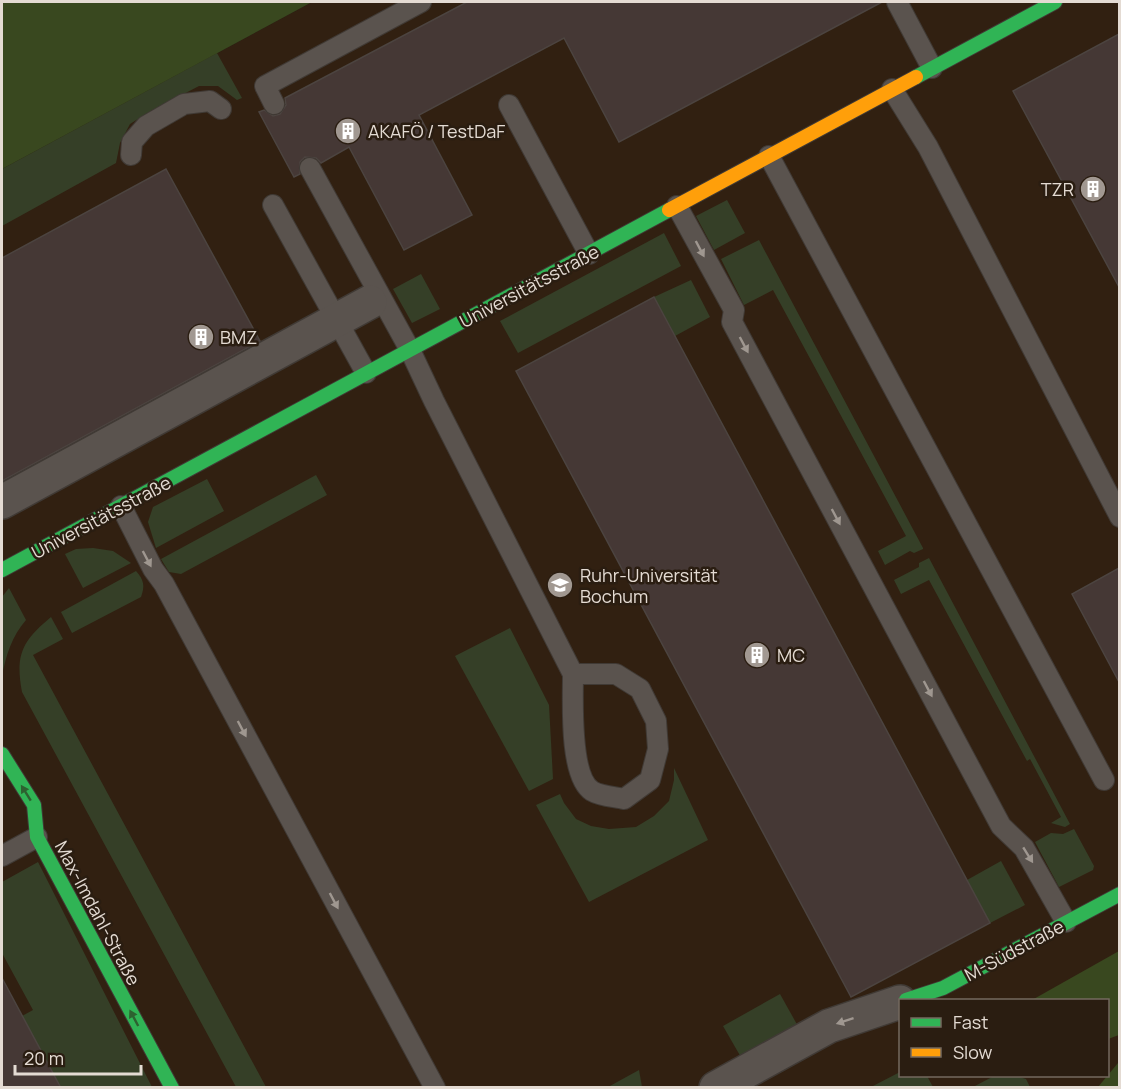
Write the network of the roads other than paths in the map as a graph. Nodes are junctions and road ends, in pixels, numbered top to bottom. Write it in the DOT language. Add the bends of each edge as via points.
graph roads {
  1 [pos="421,2"];
  2 [pos="897,2"];
  3 [pos="1055,2"];
  4 [pos="932,68"];
  5 [pos="892,89"];
  6 [pos="274,104"];
  7 [pos="509,105"];
  8 [pos="221,109"];
  9 [pos="131,155"];
  10 [pos="769,156"];
  11 [pos="310,168"];
  12 [pos="273,205"];
  13 [pos="677,206"];
  14 [pos="589,254"];
  15 [pos="370,302"];
  16 [pos="337,320"];
  17 [pos="410,350"];
  18 [pos="366,374"];
  19 [pos="2,502"];
  20 [pos="121,507"];
  21 [pos="1119,517"];
  22 [pos="2,570"];
  23 [pos="573,674"];
  24 [pos="2,754"];
  25 [pos="1104,780"];
  26 [pos="37,837"];
  27 [pos="2,856"];
  28 [pos="1119,894"];
  29 [pos="1066,922"];
  30 [pos="909,999"];
  31 [pos="899,1002"];
  32 [pos="172,1088"];
  33 [pos="435,1088"];
  34 [pos="716,1088"];
  1 -- 6 [label="lane" via="265,87"];
  2 -- 4 [label="lane"];
  3 -- 4 [label="street, Universitätsstraße"];
  4 -- 5 [label="street, Universitätsstraße"];
  5 -- 10 [label="street, Universitätsstraße"];
  5 -- 21 [label="lane" via="928,147"];
  7 -- 14 [label="lane"];
  8 -- 9 [label="lane" via="210,101 184,104 146,126 132,142"];
  10 -- 13 [label="street, Universitätsstraße"];
  10 -- 25 [label="lane"];
  11 -- 17 [label="lane"];
  12 -- 16 [label="lane"];
  13 -- 14 [label="street, Universitätsstraße"];
  13 -- 29 [label="lane, one-way" via="734,310 732,322 1001,826 1024,848"];
  14 -- 17 [label="street, Universitätsstraße"];
  15 -- 16 [label="street"];
  16 -- 18 [label="lane"];
  16 -- 19 [label="street"];
  17 -- 18 [label="street, Universitätsstraße"];
  17 -- 23 [label="lane"];
  18 -- 20 [label="street, Universitätsstraße"];
  20 -- 22 [label="street, Universitätsstraße"];
  20 -- 33 [label="lane, one-way"];
  23 -- 23 [label="lane" via="573,724 579,773 592,791 624,799 650,780 658,749 656,721 640,688 616,674"];
  26 -- 24 [label="street, Max-Imdahl-Straße, one-way" via="34,805"];
  26 -- 27 [label="lane"];
  32 -- 26 [label="street, Max-Imdahl-Straße, one-way"];
  28 -- 29 [label="street, M-Südstraße"];
  29 -- 30 [label="street, M-Südstraße" via="943,988"];
  31 -- 34 [label="street, one-way" via="830,1026"];
}
